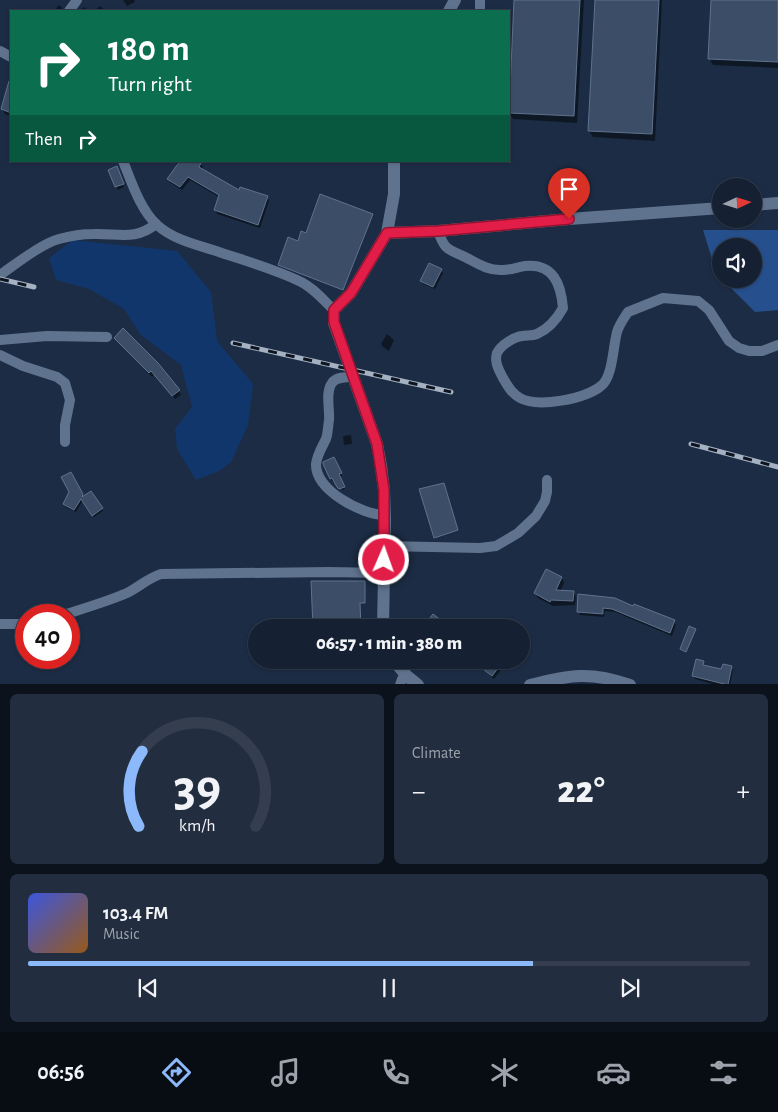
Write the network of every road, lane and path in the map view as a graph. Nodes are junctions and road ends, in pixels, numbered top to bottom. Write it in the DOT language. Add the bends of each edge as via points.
graph roads {
  1 [pos="123,162"];
  2 [pos="394,162"];
  3 [pos="778,203"];
  4 [pos="762,204"];
  5 [pos="712,209"];
  6 [pos="156,224"];
  7 [pos="438,231"];
  8 [pos="387,233"];
  9 [pos="0,275"];
  10 [pos="334,310"];
  11 [pos="107,337"];
  12 [pos="0,340"];
  13 [pos="778,345"];
  14 [pos="0,355"];
  15 [pos="353,377"];
  16 [pos="65,442"];
  17 [pos="547,480"];
  18 [pos="385,516"];
  19 [pos="384,546"];
  20 [pos="383,573"];
  21 [pos="80,610"];
  22 [pos="383,619"];
  23 [pos="0,624"];
  24 [pos="15,624"];
  25 [pos="403,680"];
  26 [pos="418,684"];
  27 [pos="530,684"];
  28 [pos="630,684"];
  1 -- 6 [label="street" via="138,198"];
  2 -- 8 [label="street" via="394,194"];
  3 -- 4 [label="street"];
  5 -- 7 [label="street"];
  6 -- 9 [label="street" via="135,235 92,234 57,240"];
  6 -- 10 [label="street" via="178,239 300,281"];
  7 -- 8 [label="street"];
  7 -- 13 [label="street" via="447,250 476,264 504,271 536,266 556,278 559,284 563,308 555,322 536,335 514,338 497,353 496,367 512,392 522,399 542,403 566,399 602,385 610,370 617,331 628,312 663,298 698,301 739,348 762,351"];
  8 -- 10 [label="street" via="351,293"];
  10 -- 15 [label="street" via="334,322"];
  11 -- 12 [label="street" via="47,336"];
  14 -- 16 [label="street" via="57,377 65,384 70,400"];
  15 -- 18 [label="street" via="377,444"];
  15 -- 18 [label="street" via="333,380 329,386 329,424 316,463 317,472 340,499 351,506"];
  17 -- 19 [label="street" via="545,500 536,516 518,533 496,546"];
  18 -- 19 [label="street"];
  19 -- 20 [label="street"];
  20 -- 21 [label="street" via="161,574 152,576 130,591"];
  20 -- 22 [label="street"];
  23 -- 24 [label="street"];
  25 -- 26 [label="street"];
  27 -- 28 [label="street" via="593,675"];
}
